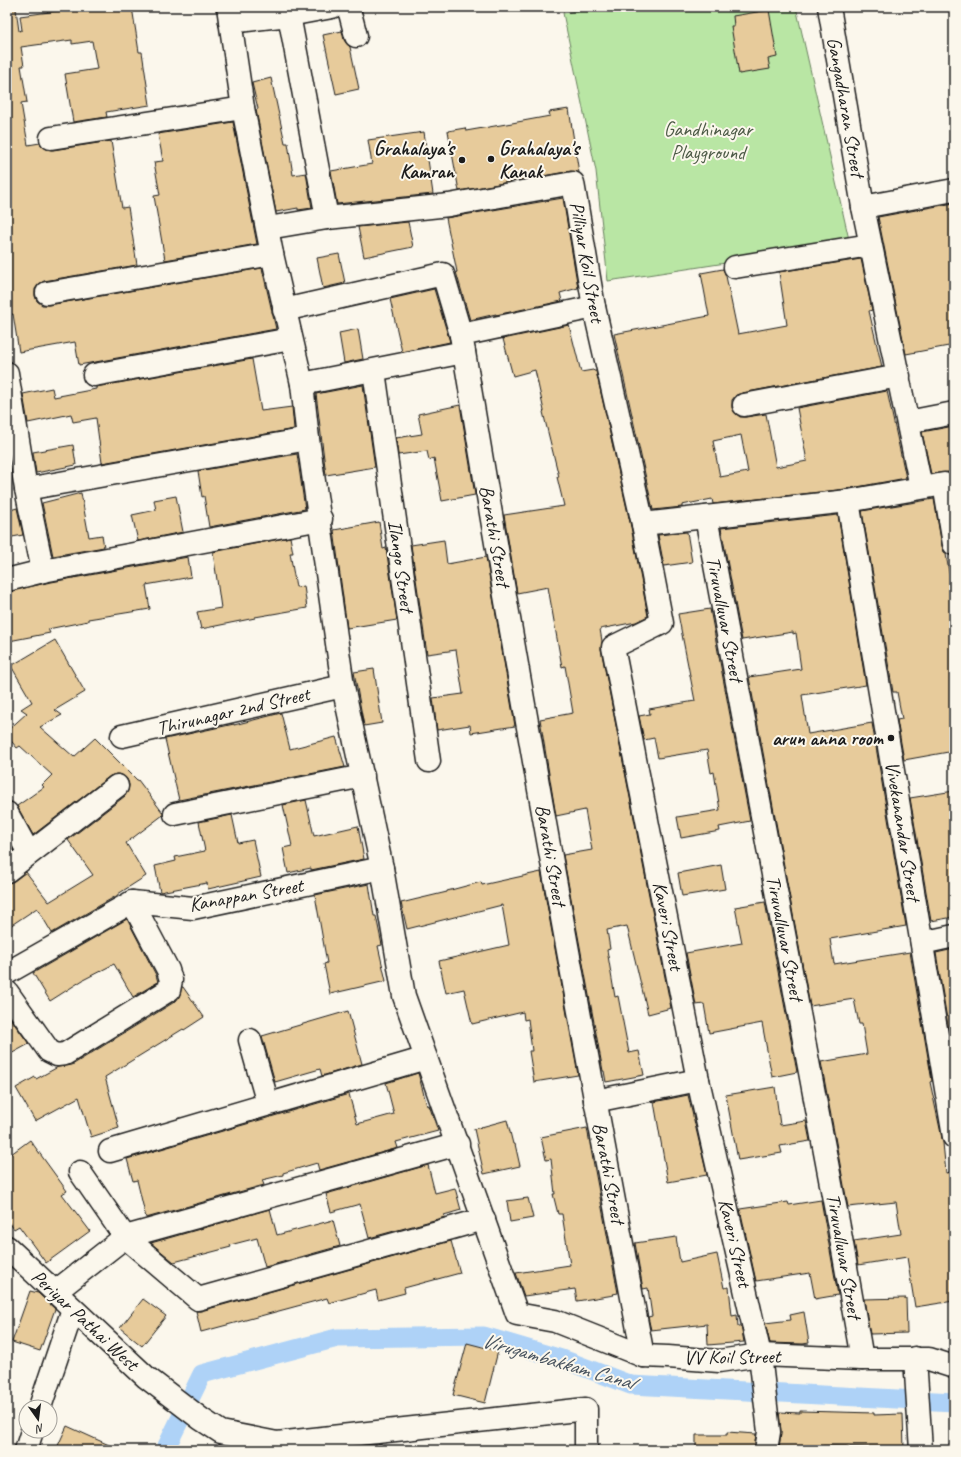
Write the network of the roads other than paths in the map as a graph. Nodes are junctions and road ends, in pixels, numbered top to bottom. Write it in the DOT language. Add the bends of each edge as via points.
graph roads {
  1 [pos="332,7"];
  2 [pos="346,7"];
  3 [pos="829,7"];
  4 [pos="229,14"];
  5 [pos="289,15"];
  6 [pos="356,36"];
  7 [pos="243,108"];
  8 [pos="51,138"];
  9 [pos="954,190"];
  10 [pos="863,207"];
  11 [pos="327,218"];
  12 [pos="268,228"];
  13 [pos="870,245"];
  14 [pos="272,254"];
  15 [pos="735,267"];
  16 [pos="48,293"];
  17 [pos="594,307"];
  18 [pos="284,310"];
  19 [pos="291,339"];
  20 [pos="463,344"];
  21 [pos="374,371"];
  22 [pos="7,373"];
  23 [pos="94,375"];
  24 [pos="899,376"];
  25 [pos="302,384"];
  26 [pos="744,405"];
  27 [pos="954,413"];
  28 [pos="908,422"];
  29 [pos="308,439"];
  30 [pos="921,487"];
  31 [pos="26,489"];
  32 [pos="848,501"];
  33 [pos="706,517"];
  34 [pos="321,519"];
  35 [pos="643,524"];
  36 [pos="954,544"];
  37 [pos="42,571"];
  38 [pos="7,580"];
  39 [pos="344,686"];
  40 [pos="122,736"];
  41 [pos="429,761"];
  42 [pos="363,776"];
  43 [pos="117,786"];
  44 [pos="7,813"];
  45 [pos="175,814"];
  46 [pos="29,853"];
  47 [pos="382,868"];
  48 [pos="7,871"];
  49 [pos="132,902"];
  50 [pos="954,936"];
  51 [pos="922,943"];
  52 [pos="7,973"];
  53 [pos="7,992"];
  54 [pos="250,1040"];
  55 [pos="426,1058"];
  56 [pos="698,1080"];
  57 [pos="595,1101"];
  58 [pos="268,1104"];
  59 [pos="954,1137"];
  60 [pos="458,1144"];
  61 [pos="110,1151"];
  62 [pos="80,1172"];
  63 [pos="484,1219"];
  64 [pos="125,1237"];
  65 [pos="7,1247"];
  66 [pos="55,1292"];
  67 [pos="73,1309"];
  68 [pos="643,1356"];
  69 [pos="760,1357"];
  70 [pos="862,1359"];
  71 [pos="915,1361"];
  72 [pos="954,1366"];
  73 [pos="43,1399"];
  74 [pos="29,1439"];
  75 [pos="767,1441"];
  76 [pos="324,1444"];
  77 [pos="26,1450"];
  78 [pos="586,1450"];
  79 [pos="921,1450"];
  1 -- 5 [label="street"];
  2 -- 6 [label="street"];
  3 -- 10 [label="street, Gangadharan Street"];
  4 -- 5 [label="street"];
  4 -- 7 [label="street"];
  5 -- 11 [label="street"];
  7 -- 8 [label="street"];
  7 -- 12 [label="street"];
  9 -- 10 [label="street"];
  10 -- 13 [label="street, Gangadharan Street"];
  11 -- 12 [label="street, Pilliyar Koil Street"];
  11 -- 17 [label="street, Pilliyar Koil Street" via="449,205 573,183"];
  12 -- 14 [label="street"];
  13 -- 15 [label="street"];
  13 -- 24 [label="street, Gangadharan Street"];
  14 -- 16 [label="street"];
  14 -- 18 [label="street"];
  17 -- 20 [label="street"];
  17 -- 35 [label="street, Pilliyar Koil Street"];
  18 -- 19 [label="street"];
  18 -- 20 [label="street, Barathi Street" via="443,274"];
  19 -- 23 [label="street"];
  19 -- 25 [label="street"];
  20 -- 21 [label="street"];
  20 -- 57 [label="street, Barathi Street" via="495,540"];
  21 -- 25 [label="street"];
  21 -- 41 [label="street, Ilango Street"];
  22 -- 31 [label="street"];
  24 -- 26 [label="street"];
  24 -- 28 [label="street, Gangadharan Street"];
  25 -- 29 [label="street"];
  27 -- 28 [label="street"];
  28 -- 30 [label="street, Gangadharan Street"];
  29 -- 31 [label="street"];
  29 -- 34 [label="street"];
  30 -- 32 [label="street"];
  30 -- 36 [label="street" via="944,484"];
  31 -- 37 [label="street"];
  32 -- 33 [label="street"];
  32 -- 51 [label="street, Vivekanandar Street"];
  33 -- 35 [label="street"];
  33 -- 70 [label="street, Tiruvalluvar Street"];
  34 -- 37 [label="street"];
  34 -- 39 [label="street"];
  35 -- 56 [label="street, Kaveri Street" via="662,623 613,647"];
  37 -- 38 [label="street"];
  39 -- 40 [label="street, Thirunagar 2nd Street"];
  39 -- 42 [label="street"];
  42 -- 45 [label="street"];
  42 -- 47 [label="street"];
  43 -- 46 [label="street"];
  44 -- 46 [label="street"];
  46 -- 48 [label="street"];
  47 -- 49 [label="street, Kanappan Street" via="193,908"];
  47 -- 55 [label="street" via="404,996"];
  49 -- 52 [label="street"];
  49 -- 53 [label="street" via="168,970 171,980 169,990 65,1054 57,1055 49,1051"];
  50 -- 51 [label="street"];
  51 -- 59 [label="street, Vivekanandar Street"];
  54 -- 58 [label="street"];
  55 -- 58 [label="street"];
  55 -- 60 [label="street"];
  56 -- 57 [label="street"];
  56 -- 69 [label="street, Kaveri Street"];
  57 -- 68 [label="street, Barathi Street"];
  58 -- 61 [label="street"];
  60 -- 63 [label="street"];
  60 -- 64 [label="street"];
  62 -- 64 [label="street"];
  63 -- 64 [label="street" via="198,1299"];
  63 -- 68 [label="street, VV Koil Street" via="517,1314 555,1321"];
  64 -- 66 [label="street"];
  65 -- 66 [label="street, Periyar Pathai West"];
  66 -- 67 [label="street, Periyar Pathai West"];
  67 -- 73 [label="street"];
  67 -- 76 [label="street, Periyar Pathai West" via="150,1380 221,1432 277,1443"];
  68 -- 69 [label="street, VV Koil Street" via="719,1361"];
  69 -- 70 [label="street, VV Koil Street"];
  69 -- 75 [label="street, Kaveri Street"];
  70 -- 71 [label="street, VV Koil Street"];
  71 -- 72 [label="street, VV Koil Street" via="929,1358"];
  71 -- 79 [label="street"];
  74 -- 77 [label="street"];
  76 -- 78 [label="street, Periyar Pathai West" via="586,1409"];
}
